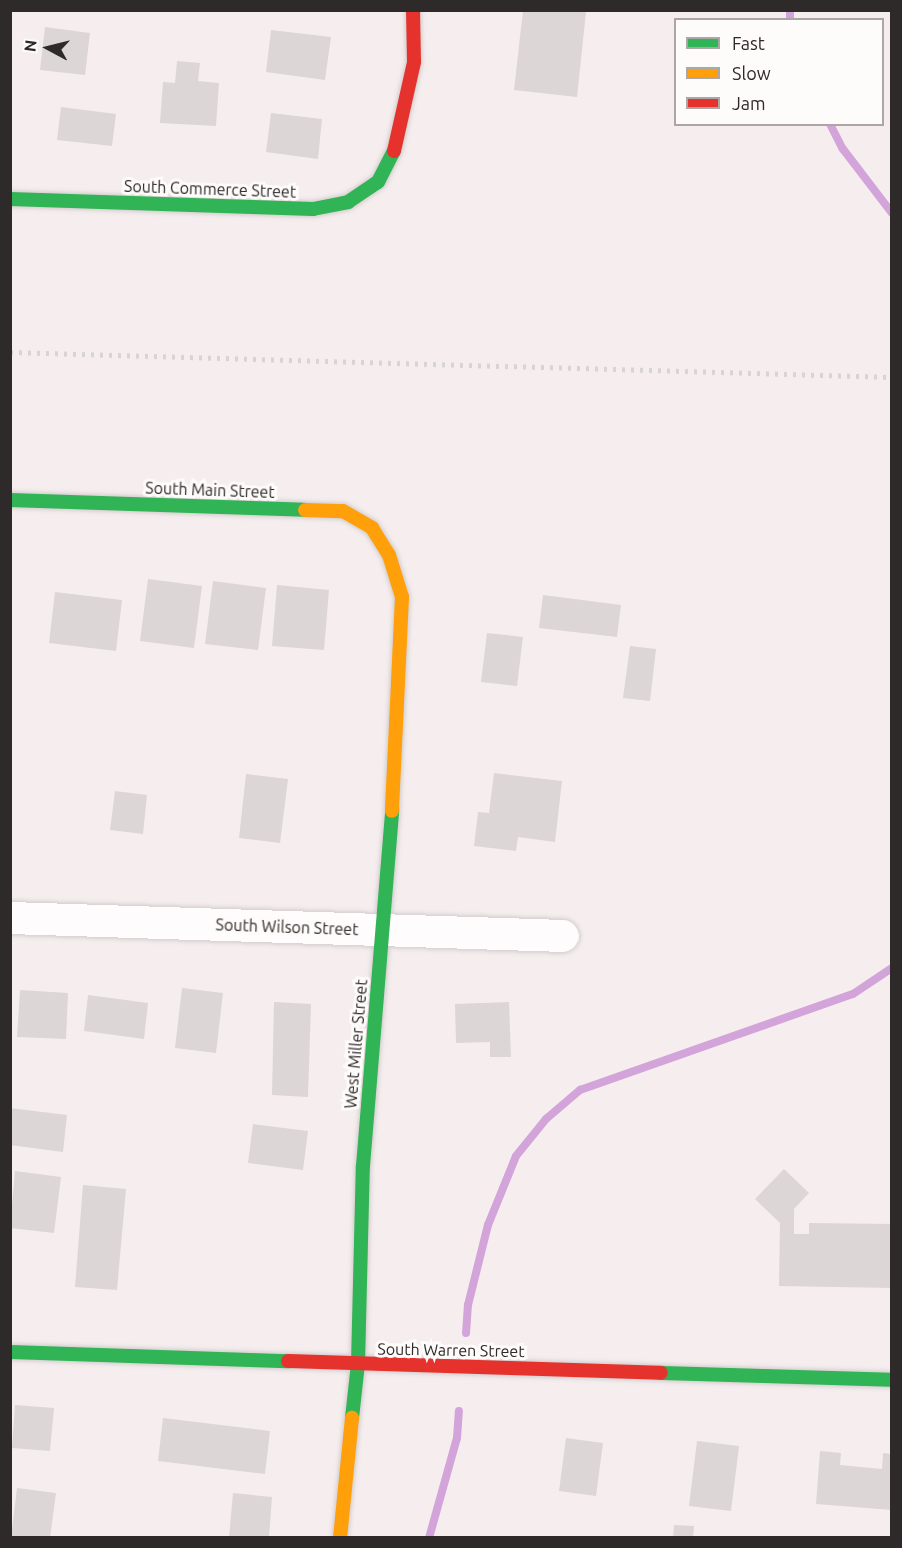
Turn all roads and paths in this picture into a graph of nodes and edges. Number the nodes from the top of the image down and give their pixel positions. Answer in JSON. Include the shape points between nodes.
{"nodes":[{"id":1,"x":413,"y":10,"type":"edge"},
{"id":2,"x":10,"y":199,"type":"edge"},
{"id":3,"x":10,"y":500,"type":"edge"},
{"id":4,"x":389,"y":555,"type":"joint"},
{"id":5,"x":10,"y":918,"type":"edge"},
{"id":6,"x":382,"y":930,"type":"junction"},
{"id":7,"x":563,"y":936,"type":"dead end"},
{"id":8,"x":10,"y":1352,"type":"edge"},
{"id":9,"x":358,"y":1364,"type":"junction"},
{"id":10,"x":891,"y":1380,"type":"edge"},
{"id":11,"x":340,"y":1538,"type":"edge"}],
"edges":[{"from":1,"to":2,"type":"street","name":"South Commerce Street","via":[[414,62],[390,161],[378,182],[348,202],[313,209]]},
{"from":3,"to":4,"type":"street","name":"South Main Street","via":[[343,511],[372,528]]},
{"from":4,"to":6,"type":"street","name":"West Miller Street","via":[[402,597],[396,671],[396,763]]},
{"from":5,"to":6,"type":"street","name":"South Wilson Street"},
{"from":6,"to":7,"type":"street","name":"South Wilson Street"},
{"from":6,"to":9,"type":"street","name":"West Miller Street","via":[[363,1166]]},
{"from":8,"to":9,"type":"street","name":"South Warren Street"},
{"from":9,"to":10,"type":"street","name":"South Warren Street"},
{"from":9,"to":11,"type":"street","name":"West Miller Street"}]}
